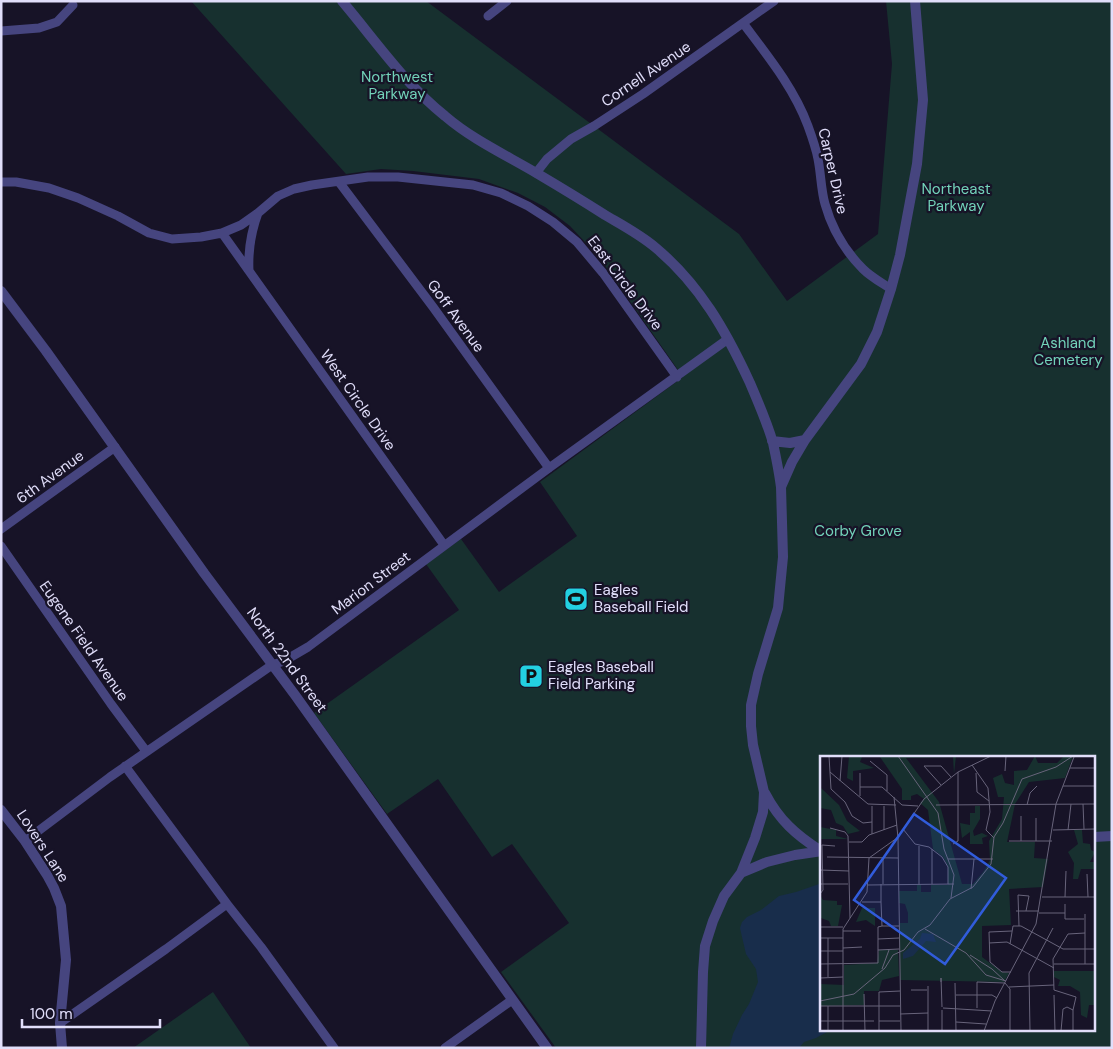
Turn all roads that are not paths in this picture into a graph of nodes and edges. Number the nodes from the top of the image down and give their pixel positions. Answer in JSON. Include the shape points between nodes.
{"nodes":[{"id":1,"x":342,"y":1,"type":"edge"},
{"id":2,"x":507,"y":1,"type":"edge"},
{"id":3,"x":774,"y":1,"type":"edge"},
{"id":4,"x":915,"y":1,"type":"edge"},
{"id":5,"x":73,"y":5,"type":"dead end"},
{"id":6,"x":488,"y":16,"type":"dead end"},
{"id":7,"x":743,"y":23,"type":"junction"},
{"id":8,"x":1,"y":31,"type":"edge"},
{"id":9,"x":536,"y":173,"type":"junction"},
{"id":10,"x":1,"y":182,"type":"edge"},
{"id":11,"x":339,"y":182,"type":"junction"},
{"id":12,"x":258,"y":213,"type":"junction"},
{"id":13,"x":222,"y":233,"type":"junction"},
{"id":14,"x":249,"y":271,"type":"junction"},
{"id":15,"x":891,"y":289,"type":"junction"},
{"id":16,"x":1,"y":291,"type":"edge"},
{"id":17,"x":728,"y":339,"type":"junction"},
{"id":18,"x":677,"y":377,"type":"junction"},
{"id":19,"x":805,"y":440,"type":"junction"},
{"id":20,"x":772,"y":441,"type":"junction"},
{"id":21,"x":115,"y":447,"type":"junction"},
{"id":22,"x":549,"y":468,"type":"junction"},
{"id":23,"x":781,"y":488,"type":"junction"},
{"id":24,"x":1,"y":529,"type":"edge"},
{"id":25,"x":444,"y":545,"type":"junction"},
{"id":26,"x":1,"y":546,"type":"edge"},
{"id":27,"x":272,"y":665,"type":"junction"},
{"id":28,"x":146,"y":751,"type":"junction"},
{"id":29,"x":125,"y":766,"type":"junction"},
{"id":30,"x":764,"y":792,"type":"junction"},
{"id":31,"x":1,"y":810,"type":"edge"},
{"id":32,"x":1112,"y":836,"type":"edge"},
{"id":33,"x":1096,"y":837,"type":"edge"},
{"id":34,"x":25,"y":840,"type":"junction"},
{"id":35,"x":820,"y":850,"type":"edge"},
{"id":36,"x":820,"y":851,"type":"edge"},
{"id":37,"x":741,"y":873,"type":"junction"},
{"id":38,"x":227,"y":904,"type":"junction"},
{"id":39,"x":512,"y":1000,"type":"junction"},
{"id":40,"x":60,"y":1023,"type":"junction"},
{"id":41,"x":62,"y":1048,"type":"edge"},
{"id":42,"x":334,"y":1048,"type":"edge"},
{"id":43,"x":445,"y":1048,"type":"edge"},
{"id":44,"x":548,"y":1048,"type":"edge"},
{"id":45,"x":701,"y":1048,"type":"edge"}],
"edges":[{"from":1,"to":9,"type":"street","via":[[400,72],[444,116]]},
{"from":2,"to":6,"type":"street"},
{"from":3,"to":7,"type":"street","name":"Cornell Avenue"},
{"from":4,"to":15,"type":"street","via":[[923,100],[917,164]]},
{"from":5,"to":8,"type":"street","via":[[58,22],[39,28]]},
{"from":7,"to":9,"type":"street","name":"Cornell Avenue","via":[[643,94],[571,139]]},
{"from":7,"to":15,"type":"street","name":"Carper Drive","via":[[798,102],[818,159],[825,203],[837,236],[864,270]]},
{"from":9,"to":17,"type":"street","via":[[655,247],[695,286]]},
{"from":10,"to":13,"type":"street","name":"East Circle Drive","via":[[48,188],[78,198],[149,233],[172,239]]},
{"from":11,"to":12,"type":"street","name":"East Circle Drive","via":[[294,188],[278,196]]},
{"from":11,"to":18,"type":"street","name":"East Circle Drive","via":[[368,177],[398,177],[458,182],[501,193],[528,206],[577,242]]},
{"from":11,"to":22,"type":"street","name":"Goff Avenue"},
{"from":12,"to":13,"type":"street","name":"East Circle Drive"},
{"from":12,"to":14,"type":"street","via":[[251,238]]},
{"from":13,"to":14,"type":"street","name":"West Circle Drive"},
{"from":14,"to":25,"type":"street","name":"West Circle Drive"},
{"from":15,"to":19,"type":"street","via":[[877,332],[861,364]]},
{"from":16,"to":21,"type":"street","name":"North 22nd Street"},
{"from":17,"to":18,"type":"street","name":"Marion Street"},
{"from":17,"to":20,"type":"street"},
{"from":18,"to":22,"type":"street","name":"Marion Street"},
{"from":19,"to":20,"type":"street","via":[[790,443]]},
{"from":19,"to":23,"type":"street"},
{"from":20,"to":23,"type":"street"},
{"from":21,"to":24,"type":"street","name":"6th Avenue"},
{"from":21,"to":27,"type":"street","name":"North 22nd Street"},
{"from":22,"to":25,"type":"street","name":"Marion Street"},
{"from":23,"to":30,"type":"street","via":[[783,557],[778,608],[751,705],[750,726]]},
{"from":25,"to":27,"type":"street","name":"Marion Street","via":[[308,648]]},
{"from":26,"to":28,"type":"street","name":"Eugene Field Avenue"},
{"from":27,"to":28,"type":"street","name":"Marion Street"},
{"from":27,"to":39,"type":"street","name":"North 22nd Street"},
{"from":28,"to":29,"type":"street","name":"Marion Street"},
{"from":29,"to":34,"type":"street","name":"Marion Street"},
{"from":29,"to":38,"type":"street"},
{"from":30,"to":35,"type":"street","via":[[786,825]]},
{"from":30,"to":37,"type":"street","via":[[761,821]]},
{"from":31,"to":34,"type":"street","name":"Lovers Lane"},
{"from":32,"to":33,"type":"street"},
{"from":34,"to":40,"type":"street","name":"Lovers Lane","via":[[61,906],[66,960]]},
{"from":36,"to":37,"type":"street","via":[[767,862]]},
{"from":37,"to":45,"type":"street","via":[[724,896],[705,946]]},
{"from":38,"to":40,"type":"street"},
{"from":38,"to":42,"type":"street"},
{"from":39,"to":43,"type":"street"},
{"from":39,"to":44,"type":"street","name":"North 22nd Street"},
{"from":40,"to":41,"type":"street","name":"Lovers Lane"}]}
